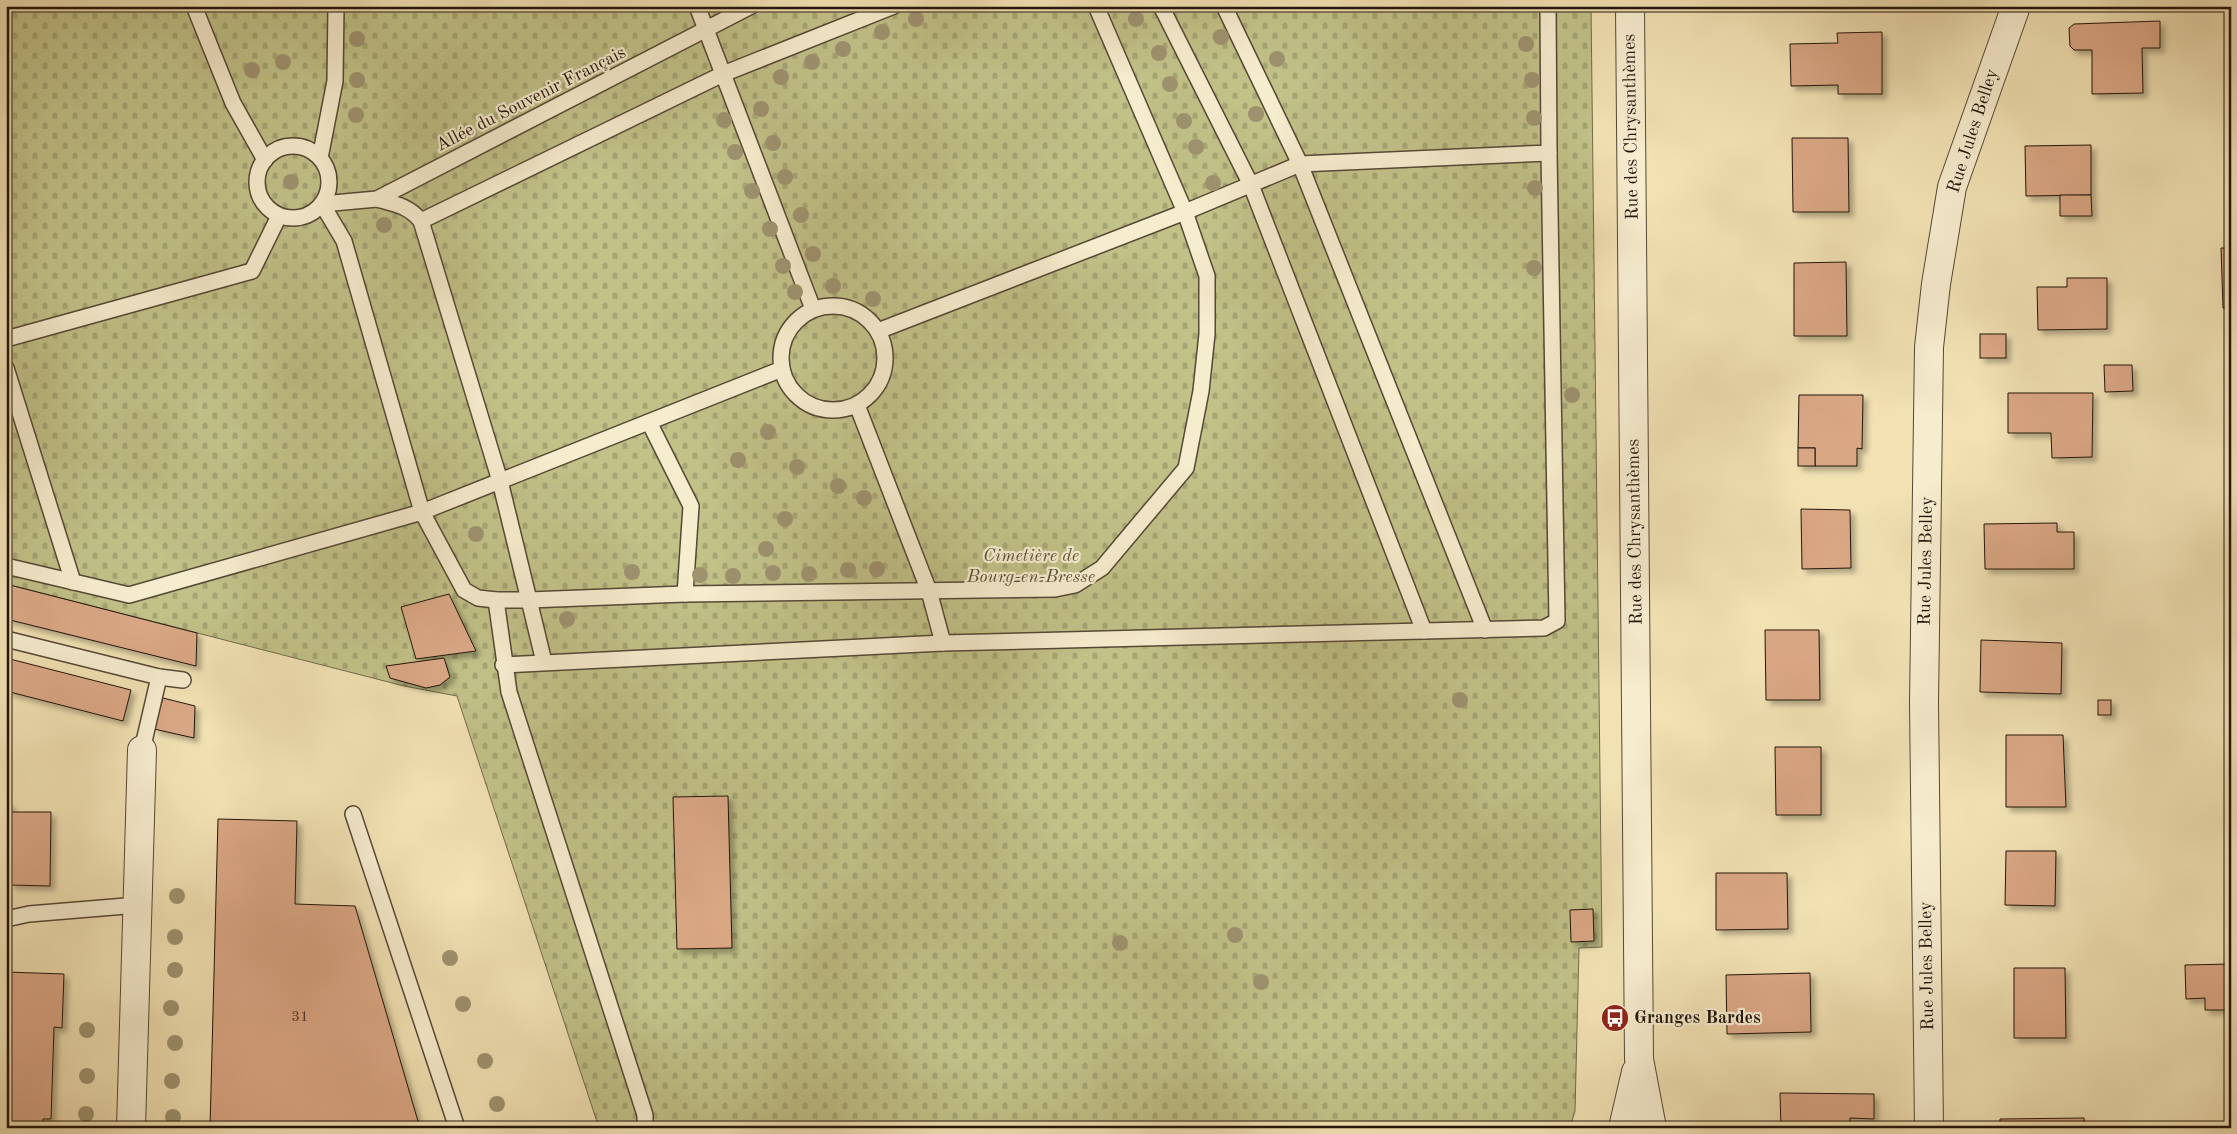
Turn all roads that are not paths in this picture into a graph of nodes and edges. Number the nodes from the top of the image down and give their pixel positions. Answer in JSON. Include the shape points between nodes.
{"nodes":[{"id":1,"x":194,"y":6,"type":"edge"},
{"id":2,"x":336,"y":6,"type":"edge"},
{"id":3,"x":697,"y":6,"type":"edge"},
{"id":4,"x":751,"y":6,"type":"edge"},
{"id":5,"x":894,"y":6,"type":"edge"},
{"id":6,"x":1096,"y":6,"type":"edge"},
{"id":7,"x":1161,"y":6,"type":"edge"},
{"id":8,"x":1224,"y":6,"type":"edge"},
{"id":9,"x":1548,"y":6,"type":"edge"},
{"id":10,"x":1630,"y":6,"type":"edge"},
{"id":11,"x":2016,"y":6,"type":"edge"},
{"id":12,"x":706,"y":29,"type":"junction"},
{"id":13,"x":724,"y":74,"type":"junction"},
{"id":14,"x":1549,"y":153,"type":"junction"},
{"id":15,"x":320,"y":158,"type":"junction"},
{"id":16,"x":264,"y":160,"type":"junction"},
{"id":17,"x":1300,"y":164,"type":"junction"},
{"id":18,"x":1251,"y":185,"type":"junction"},
{"id":19,"x":377,"y":199,"type":"junction"},
{"id":20,"x":322,"y":204,"type":"junction"},
{"id":21,"x":1185,"y":212,"type":"junction"},
{"id":22,"x":278,"y":216,"type":"junction"},
{"id":23,"x":421,"y":221,"type":"junction"},
{"id":24,"x":813,"y":309,"type":"junction"},
{"id":25,"x":878,"y":331,"type":"junction"},
{"id":26,"x":6,"y":339,"type":"edge"},
{"id":27,"x":6,"y":368,"type":"edge"},
{"id":28,"x":782,"y":369,"type":"junction"},
{"id":29,"x":857,"y":405,"type":"junction"},
{"id":30,"x":649,"y":422,"type":"junction"},
{"id":31,"x":500,"y":481,"type":"junction"},
{"id":32,"x":422,"y":512,"type":"junction"},
{"id":33,"x":6,"y":566,"type":"edge"},
{"id":34,"x":72,"y":582,"type":"junction"},
{"id":35,"x":928,"y":591,"type":"junction"},
{"id":36,"x":685,"y":594,"type":"junction"},
{"id":37,"x":496,"y":600,"type":"junction"},
{"id":38,"x":529,"y":600,"type":"junction"},
{"id":39,"x":1485,"y":630,"type":"junction"},
{"id":40,"x":1424,"y":631,"type":"junction"},
{"id":41,"x":6,"y":638,"type":"edge"},
{"id":42,"x":943,"y":643,"type":"junction"},
{"id":43,"x":544,"y":662,"type":"junction"},
{"id":44,"x":504,"y":665,"type":"junction"},
{"id":45,"x":159,"y":677,"type":"junction"},
{"id":46,"x":183,"y":680,"type":"dead end"},
{"id":47,"x":142,"y":750,"type":"joint"},
{"id":48,"x":353,"y":814,"type":"dead end"},
{"id":49,"x":138,"y":905,"type":"junction"},
{"id":50,"x":6,"y":918,"type":"edge"},
{"id":51,"x":1639,"y":1059,"type":"junction"},
{"id":52,"x":131,"y":1128,"type":"edge"},
{"id":53,"x":457,"y":1128,"type":"edge"},
{"id":54,"x":645,"y":1128,"type":"edge"},
{"id":55,"x":1622,"y":1128,"type":"edge"},
{"id":56,"x":1652,"y":1128,"type":"edge"},
{"id":57,"x":1929,"y":1128,"type":"edge"}],
"edges":[{"from":1,"to":16,"type":"lane","via":[[233,103]]},
{"from":2,"to":15,"type":"lane","via":[[335,81]]},
{"from":3,"to":12,"type":"lane"},
{"from":4,"to":12,"type":"lane","name":"Allée du Souvenir Français"},
{"from":5,"to":13,"type":"lane"},
{"from":6,"to":21,"type":"lane"},
{"from":7,"to":18,"type":"lane"},
{"from":8,"to":17,"type":"lane"},
{"from":9,"to":14,"type":"lane"},
{"from":10,"to":51,"type":"street","name":"Rue des Chrysanthèmes"},
{"from":11,"to":57,"type":"street","name":"Rue Jules Belley","via":[[1952,187],[1929,348],[1924,702]]},
{"from":12,"to":13,"type":"lane"},
{"from":12,"to":19,"type":"lane","name":"Allée du Souvenir Français"},
{"from":13,"to":23,"type":"lane"},
{"from":13,"to":24,"type":"lane"},
{"from":14,"to":17,"type":"lane"},
{"from":14,"to":39,"type":"lane","via":[[1557,621],[1544,628]]},
{"from":15,"to":16,"type":"lane","via":[[292,146],[282,148]]},
{"from":15,"to":20,"type":"lane","via":[[329,186]]},
{"from":16,"to":22,"type":"lane","via":[[257,180],[258,191],[262,201]]},
{"from":17,"to":18,"type":"lane"},
{"from":17,"to":39,"type":"lane"},
{"from":18,"to":21,"type":"lane"},
{"from":18,"to":40,"type":"lane"},
{"from":19,"to":20,"type":"lane","name":"Allée du Souvenir Français"},
{"from":19,"to":23,"type":"lane","via":[[404,206]]},
{"from":20,"to":22,"type":"lane","via":[[302,217]]},
{"from":20,"to":32,"type":"lane","via":[[344,240]]},
{"from":21,"to":25,"type":"lane"},
{"from":21,"to":35,"type":"lane","via":[[1207,276],[1207,334],[1201,391],[1186,468],[1102,568],[1075,586]]},
{"from":22,"to":26,"type":"lane","via":[[252,271]]},
{"from":23,"to":31,"type":"lane"},
{"from":24,"to":25,"type":"lane","via":[[842,306],[869,320]]},
{"from":24,"to":28,"type":"lane","via":[[790,327],[782,347]]},
{"from":25,"to":29,"type":"lane","via":[[884,344],[884,372],[878,386]]},
{"from":27,"to":34,"type":"lane"},
{"from":28,"to":29,"type":"lane","via":[[789,387],[802,400],[820,409],[839,410]]},
{"from":28,"to":30,"type":"lane"},
{"from":29,"to":35,"type":"lane"},
{"from":30,"to":31,"type":"lane"},
{"from":30,"to":36,"type":"lane","via":[[691,506]]},
{"from":31,"to":32,"type":"lane"},
{"from":31,"to":38,"type":"lane"},
{"from":32,"to":34,"type":"lane","via":[[129,595]]},
{"from":32,"to":37,"type":"lane","via":[[464,590],[478,598]]},
{"from":33,"to":34,"type":"lane"},
{"from":35,"to":36,"type":"lane"},
{"from":35,"to":42,"type":"lane"},
{"from":36,"to":38,"type":"lane"},
{"from":37,"to":38,"type":"lane"},
{"from":37,"to":44,"type":"lane"},
{"from":38,"to":43,"type":"lane"},
{"from":39,"to":40,"type":"lane"},
{"from":40,"to":42,"type":"lane"},
{"from":41,"to":45,"type":"lane"},
{"from":42,"to":43,"type":"lane"},
{"from":43,"to":44,"type":"lane"},
{"from":44,"to":54,"type":"lane","via":[[508,692],[644,1115]]},
{"from":45,"to":46,"type":"lane"},
{"from":45,"to":47,"type":"lane"},
{"from":47,"to":49,"type":"street"},
{"from":48,"to":53,"type":"lane"},
{"from":49,"to":50,"type":"lane"},
{"from":49,"to":52,"type":"street"},
{"from":51,"to":55,"type":"street","name":"Rue des Chrysanthèmes"},
{"from":51,"to":56,"type":"street","name":"Rue des Chrysanthèmes"}]}
